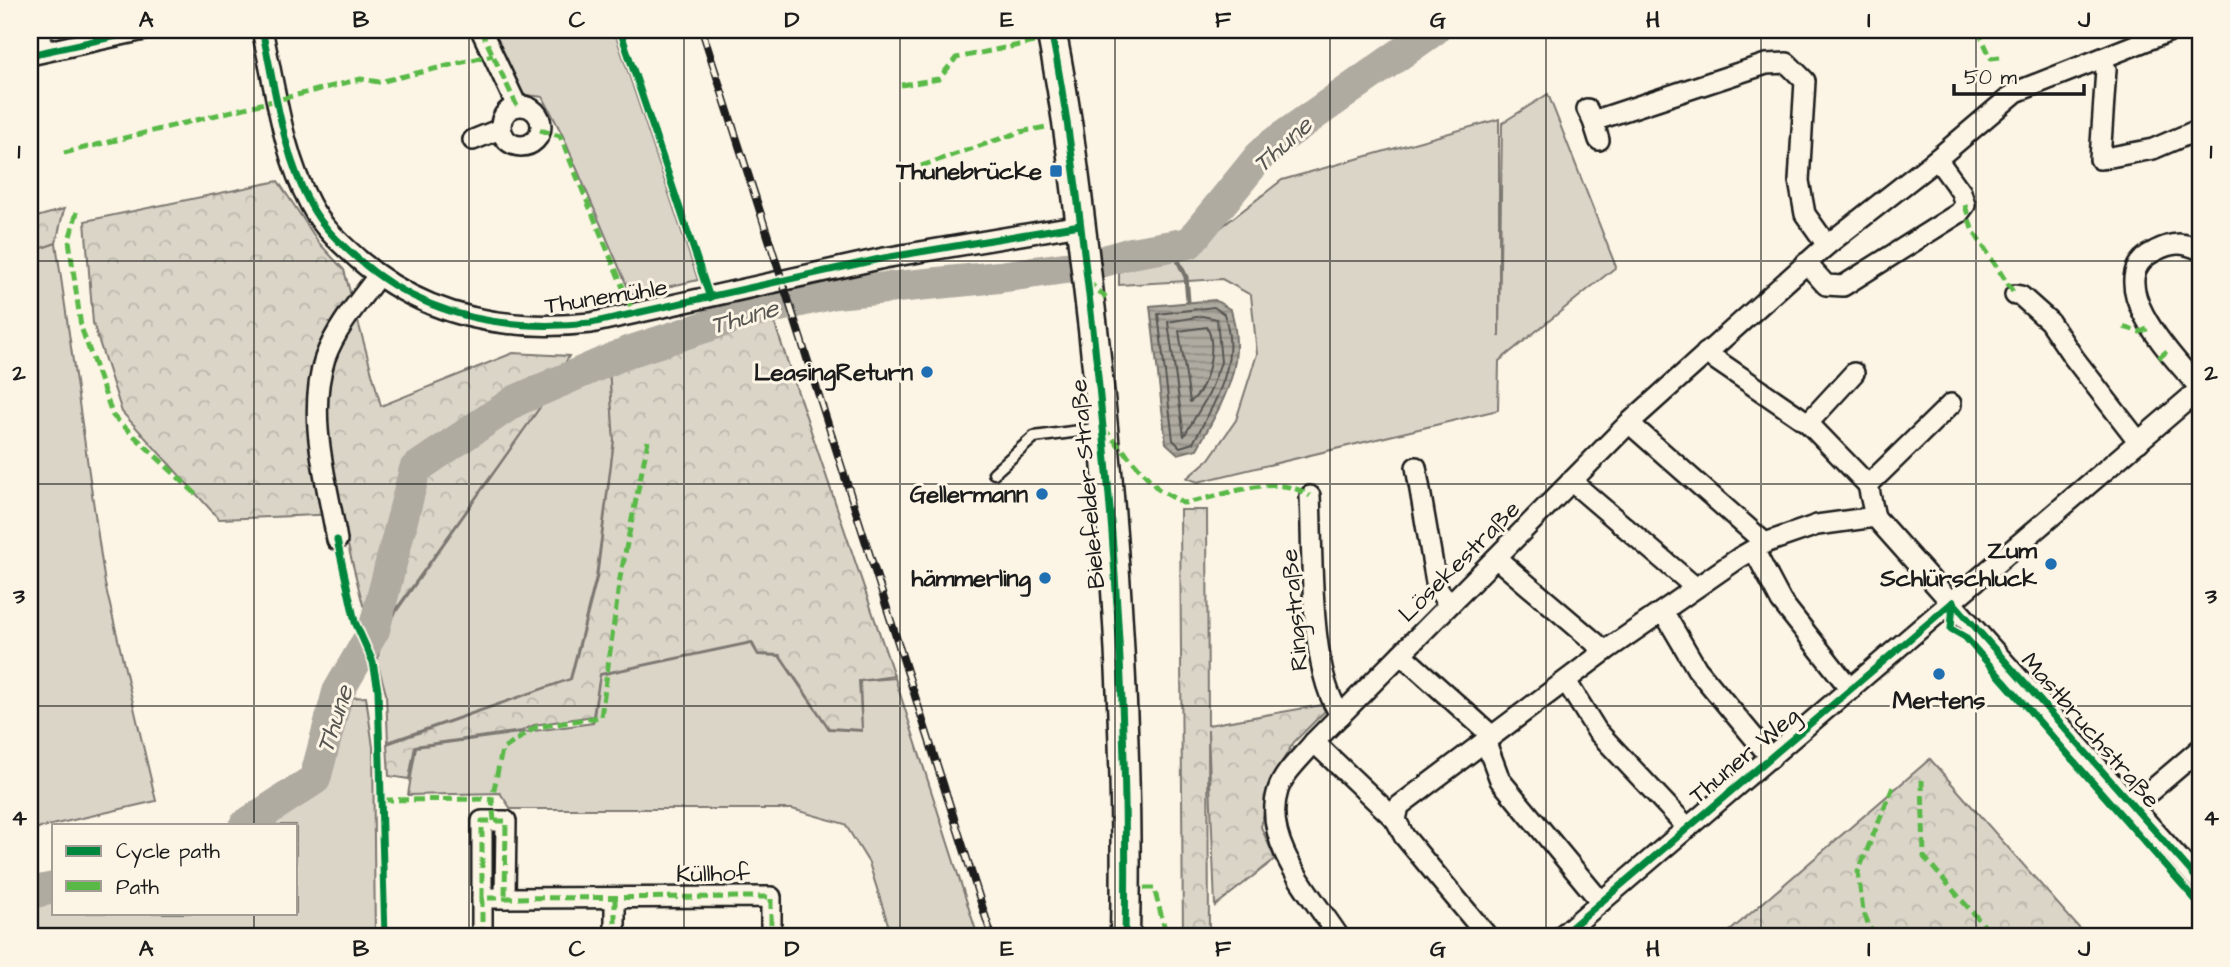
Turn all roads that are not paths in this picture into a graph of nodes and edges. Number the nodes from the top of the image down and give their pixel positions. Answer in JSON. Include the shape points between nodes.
{"nodes":[{"id":1,"x":41,"y":30,"type":"edge"},
{"id":2,"x":144,"y":30,"type":"edge"},
{"id":3,"x":262,"y":30,"type":"edge"},
{"id":4,"x":481,"y":30,"type":"edge"},
{"id":5,"x":1051,"y":30,"type":"edge"},
{"id":6,"x":2173,"y":30,"type":"edge"},
{"id":7,"x":35,"y":53,"type":"edge"},
{"id":8,"x":2102,"y":59,"type":"junction"},
{"id":9,"x":517,"y":106,"type":"junction"},
{"id":10,"x":1593,"y":124,"type":"dead end"},
{"id":11,"x":500,"y":129,"type":"junction"},
{"id":12,"x":2200,"y":129,"type":"edge"},
{"id":13,"x":473,"y":139,"type":"dead end"},
{"id":14,"x":1937,"y":159,"type":"junction"},
{"id":15,"x":1082,"y":236,"type":"junction"},
{"id":16,"x":1827,"y":245,"type":"junction"},
{"id":17,"x":2200,"y":250,"type":"edge"},
{"id":18,"x":1806,"y":263,"type":"junction"},
{"id":19,"x":378,"y":276,"type":"junction"},
{"id":20,"x":2015,"y":295,"type":"dead end"},
{"id":21,"x":1706,"y":353,"type":"junction"},
{"id":22,"x":1854,"y":373,"type":"dead end"},
{"id":23,"x":2200,"y":389,"type":"edge"},
{"id":24,"x":1951,"y":404,"type":"dead end"},
{"id":25,"x":1629,"y":423,"type":"junction"},
{"id":26,"x":1808,"y":423,"type":"junction"},
{"id":27,"x":1103,"y":428,"type":"junction"},
{"id":28,"x":2139,"y":442,"type":"junction"},
{"id":29,"x":1416,"y":467,"type":"dead end"},
{"id":30,"x":994,"y":473,"type":"dead end"},
{"id":31,"x":1572,"y":481,"type":"junction"},
{"id":32,"x":1868,"y":485,"type":"junction"},
{"id":33,"x":1310,"y":496,"type":"dead end"},
{"id":34,"x":1875,"y":517,"type":"junction"},
{"id":35,"x":337,"y":540,"type":"dead end"},
{"id":36,"x":1760,"y":547,"type":"junction"},
{"id":37,"x":1496,"y":558,"type":"junction"},
{"id":38,"x":1695,"y":587,"type":"junction"},
{"id":39,"x":1953,"y":602,"type":"junction"},
{"id":40,"x":1449,"y":605,"type":"junction"},
{"id":41,"x":1663,"y":611,"type":"junction"},
{"id":42,"x":1605,"y":651,"type":"junction"},
{"id":43,"x":1401,"y":654,"type":"junction"},
{"id":44,"x":1566,"y":681,"type":"junction"},
{"id":45,"x":1850,"y":690,"type":"junction"},
{"id":46,"x":1341,"y":715,"type":"junction"},
{"id":47,"x":1488,"y":737,"type":"junction"},
{"id":48,"x":1314,"y":742,"type":"junction"},
{"id":49,"x":2200,"y":749,"type":"edge"},
{"id":50,"x":1771,"y":758,"type":"junction"},
{"id":51,"x":2127,"y":807,"type":"junction"},
{"id":52,"x":1396,"y":820,"type":"junction"},
{"id":53,"x":1688,"y":828,"type":"junction"},
{"id":54,"x":2200,"y":883,"type":"edge"},
{"id":55,"x":482,"y":898,"type":"junction"},
{"id":56,"x":505,"y":898,"type":"junction"},
{"id":57,"x":615,"y":898,"type":"junction"},
{"id":58,"x":1601,"y":902,"type":"junction"},
{"id":59,"x":482,"y":937,"type":"edge"},
{"id":60,"x":615,"y":937,"type":"edge"},
{"id":61,"x":771,"y":937,"type":"edge"},
{"id":62,"x":1125,"y":937,"type":"edge"},
{"id":63,"x":1339,"y":937,"type":"edge"},
{"id":64,"x":1488,"y":937,"type":"edge"},
{"id":65,"x":1560,"y":937,"type":"edge"}],
"edges":[{"from":1,"to":7,"type":"street"},
{"from":2,"to":7,"type":"street"},
{"from":3,"to":19,"type":"street","name":"Thunemühle","via":[[296,170],[309,203],[328,232]]},
{"from":4,"to":9,"type":"street"},
{"from":5,"to":15,"type":"main road","name":"Bielefelder Straße"},
{"from":6,"to":8,"type":"street","name":"Lösekestraße"},
{"from":8,"to":12,"type":"street","via":[[2106,69],[2100,159],[2153,149]]},
{"from":8,"to":14,"type":"street","name":"Lösekestraße","via":[[2017,92]]},
{"from":9,"to":11,"type":"street","via":[[505,113]]},
{"from":9,"to":11,"type":"street","via":[[536,113],[540,123],[535,140],[519,146],[508,143]]},
{"from":10,"to":16,"type":"street","via":[[1766,64],[1787,64],[1805,80],[1799,181],[1805,214]]},
{"from":11,"to":13,"type":"street"},
{"from":14,"to":16,"type":"street","name":"Lösekestraße"},
{"from":14,"to":18,"type":"street","via":[[1961,192],[1965,205],[1959,213],[1843,286],[1826,285]]},
{"from":15,"to":19,"type":"street","name":"Thunemühle","via":[[874,260],[634,314],[553,327],[517,326],[459,313],[419,301]]},
{"from":15,"to":27,"type":"main road","name":"Bielefelder Straße"},
{"from":16,"to":18,"type":"street","name":"Lösekestraße"},
{"from":17,"to":23,"type":"street","name":"Thuner Weg","via":[[2171,243],[2150,253],[2137,266],[2134,279],[2135,294],[2150,328]]},
{"from":18,"to":21,"type":"street","name":"Lösekestraße"},
{"from":19,"to":35,"type":"street","via":[[349,315],[326,358],[315,419]]},
{"from":20,"to":28,"type":"street","via":[[2049,321]]},
{"from":21,"to":25,"type":"street","name":"Lösekestraße"},
{"from":21,"to":26,"type":"street"},
{"from":22,"to":26,"type":"street"},
{"from":23,"to":28,"type":"street","name":"Thuner Weg"},
{"from":24,"to":32,"type":"street"},
{"from":25,"to":31,"type":"street","name":"Lösekestraße"},
{"from":25,"to":36,"type":"street"},
{"from":26,"to":32,"type":"street"},
{"from":27,"to":30,"type":"lane","via":[[1034,437]]},
{"from":27,"to":62,"type":"main road","name":"Bielefelder Straße","via":[[1118,629]]},
{"from":28,"to":39,"type":"street","name":"Thuner Weg"},
{"from":29,"to":40,"type":"street","via":[[1437,588]]},
{"from":31,"to":37,"type":"street","name":"Lösekestraße"},
{"from":31,"to":38,"type":"street"},
{"from":32,"to":34,"type":"street"},
{"from":33,"to":46,"type":"street","name":"Ringstraße","via":[[1322,663],[1330,700]]},
{"from":34,"to":36,"type":"street","via":[[1817,524]]},
{"from":34,"to":39,"type":"street"},
{"from":36,"to":38,"type":"street"},
{"from":36,"to":45,"type":"street","via":[[1781,601]]},
{"from":37,"to":40,"type":"street","name":"Lösekestraße"},
{"from":37,"to":42,"type":"street"},
{"from":38,"to":41,"type":"street"},
{"from":39,"to":45,"type":"street","name":"Thuner Weg"},
{"from":39,"to":51,"type":"street","name":"Mastbruchstraße"},
{"from":40,"to":43,"type":"street","name":"Lösekestraße"},
{"from":41,"to":42,"type":"street"},
{"from":41,"to":50,"type":"street","via":[[1697,669]]},
{"from":42,"to":44,"type":"street"},
{"from":43,"to":46,"type":"street","name":"Lösekestraße"},
{"from":43,"to":47,"type":"street"},
{"from":44,"to":47,"type":"street"},
{"from":44,"to":53,"type":"street","via":[[1597,731]]},
{"from":45,"to":50,"type":"street","name":"Thuner Weg"},
{"from":46,"to":48,"type":"street","name":"Lösekestraße"},
{"from":47,"to":52,"type":"street","via":[[1399,806]]},
{"from":47,"to":58,"type":"street","via":[[1500,780]]},
{"from":48,"to":52,"type":"street"},
{"from":48,"to":63,"type":"street","name":"Lösekestraße","via":[[1279,788],[1274,819],[1286,853]]},
{"from":49,"to":51,"type":"street"},
{"from":50,"to":53,"type":"street","name":"Thuner Weg"},
{"from":51,"to":54,"type":"street","name":"Mastbruchstraße"},
{"from":52,"to":64,"type":"street","via":[[1404,836]]},
{"from":53,"to":58,"type":"street","name":"Thuner Weg"},
{"from":55,"to":56,"type":"street","name":"Küllhof"},
{"from":55,"to":56,"type":"street","via":[[482,821],[506,821]]},
{"from":55,"to":59,"type":"street"},
{"from":56,"to":57,"type":"street","name":"Küllhof"},
{"from":57,"to":60,"type":"street"},
{"from":57,"to":61,"type":"street","name":"Küllhof","via":[[771,897]]},
{"from":58,"to":65,"type":"street","name":"Thuner Weg"}]}
